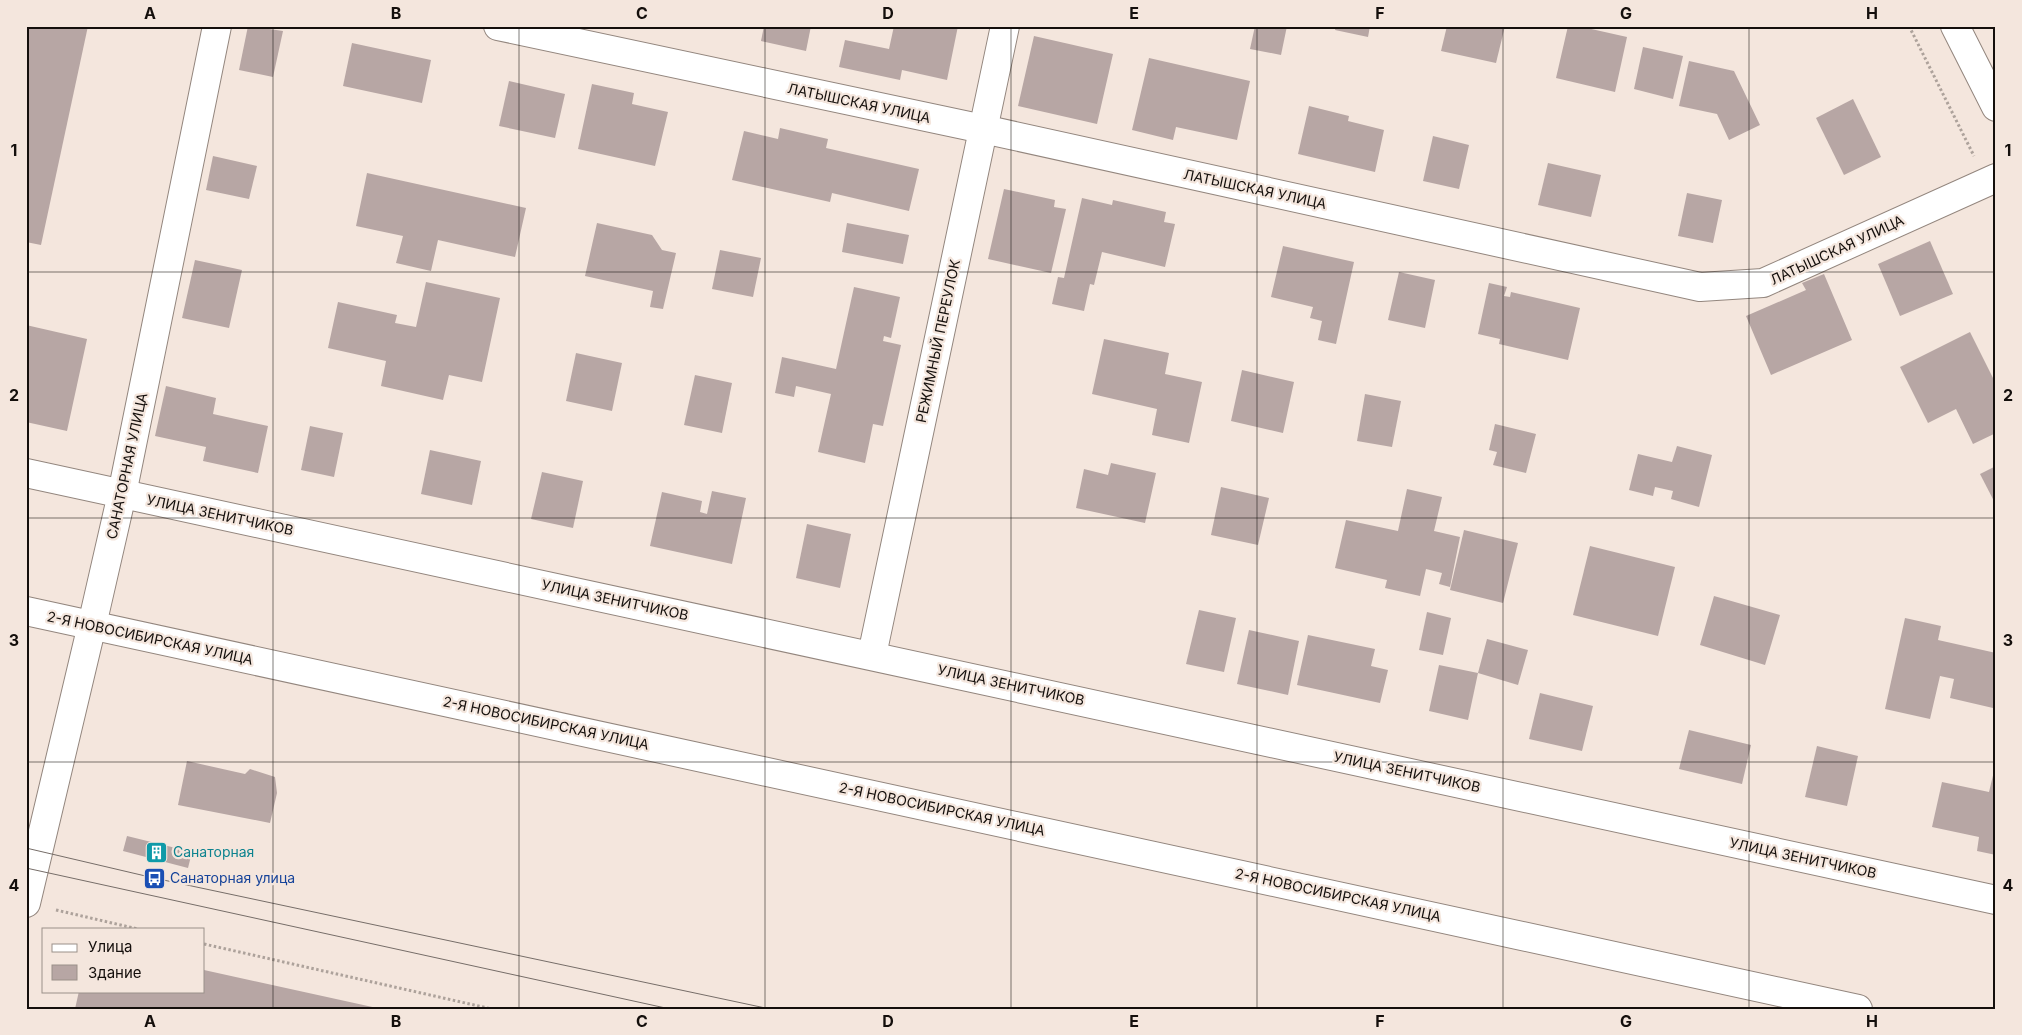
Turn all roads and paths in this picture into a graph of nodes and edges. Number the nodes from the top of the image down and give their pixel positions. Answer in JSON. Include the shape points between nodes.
{"nodes":[{"id":1,"x":217,"y":26,"type":"edge"},
{"id":2,"x":498,"y":26,"type":"edge"},
{"id":3,"x":1005,"y":26,"type":"edge"},
{"id":4,"x":1909,"y":26,"type":"edge"},
{"id":5,"x":1955,"y":26,"type":"edge"},
{"id":6,"x":1996,"y":107,"type":"edge"},
{"id":7,"x":983,"y":129,"type":"junction"},
{"id":8,"x":1991,"y":179,"type":"edge"},
{"id":9,"x":26,"y":473,"type":"edge"},
{"id":10,"x":122,"y":494,"type":"junction"},
{"id":11,"x":26,"y":612,"type":"edge"},
{"id":12,"x":92,"y":625,"type":"junction"},
{"id":13,"x":872,"y":655,"type":"junction"},
{"id":14,"x":35,"y":825,"type":"edge"},
{"id":15,"x":1996,"y":900,"type":"edge"},
{"id":16,"x":26,"y":903,"type":"edge"},
{"id":17,"x":134,"y":928,"type":"edge"},
{"id":18,"x":205,"y":944,"type":"edge"},
{"id":19,"x":492,"y":1009,"type":"edge"},
{"id":20,"x":1858,"y":1009,"type":"edge"}],
"edges":[{"from":1,"to":10,"type":"street","name":"САНАТОРНАЯ УЛИЦА"},
{"from":2,"to":7,"type":"street","name":"ЛАТЫШСКАЯ УЛИЦА"},
{"from":3,"to":7,"type":"street","name":"РЕЖИМНЫЙ ПЕРЕУЛОК"},
{"from":4,"to":8,"type":"path"},
{"from":5,"to":6,"type":"street"},
{"from":7,"to":8,"type":"street","name":"ЛАТЫШСКАЯ УЛИЦА","via":[[1700,287],[1763,283]]},
{"from":7,"to":13,"type":"street","name":"РЕЖИМНЫЙ ПЕРЕУЛОК"},
{"from":9,"to":10,"type":"street","name":"УЛИЦА ЗЕНИТЧИКОВ"},
{"from":10,"to":12,"type":"street","name":"САНАТОРНАЯ УЛИЦА"},
{"from":10,"to":13,"type":"street","name":"УЛИЦА ЗЕНИТЧИКОВ"},
{"from":11,"to":12,"type":"street","name":"2-Я НОВОСИБИРСКАЯ УЛИЦА"},
{"from":12,"to":14,"type":"street","name":"САНАТОРНАЯ УЛИЦА"},
{"from":12,"to":20,"type":"street","name":"2-Я НОВОСИБИРСКАЯ УЛИЦА"},
{"from":13,"to":15,"type":"street","name":"УЛИЦА ЗЕНИТЧИКОВ"},
{"from":14,"to":16,"type":"street","name":"САНАТОРНАЯ УЛИЦА"},
{"from":16,"to":17,"type":"path"},
{"from":18,"to":19,"type":"path"}]}
